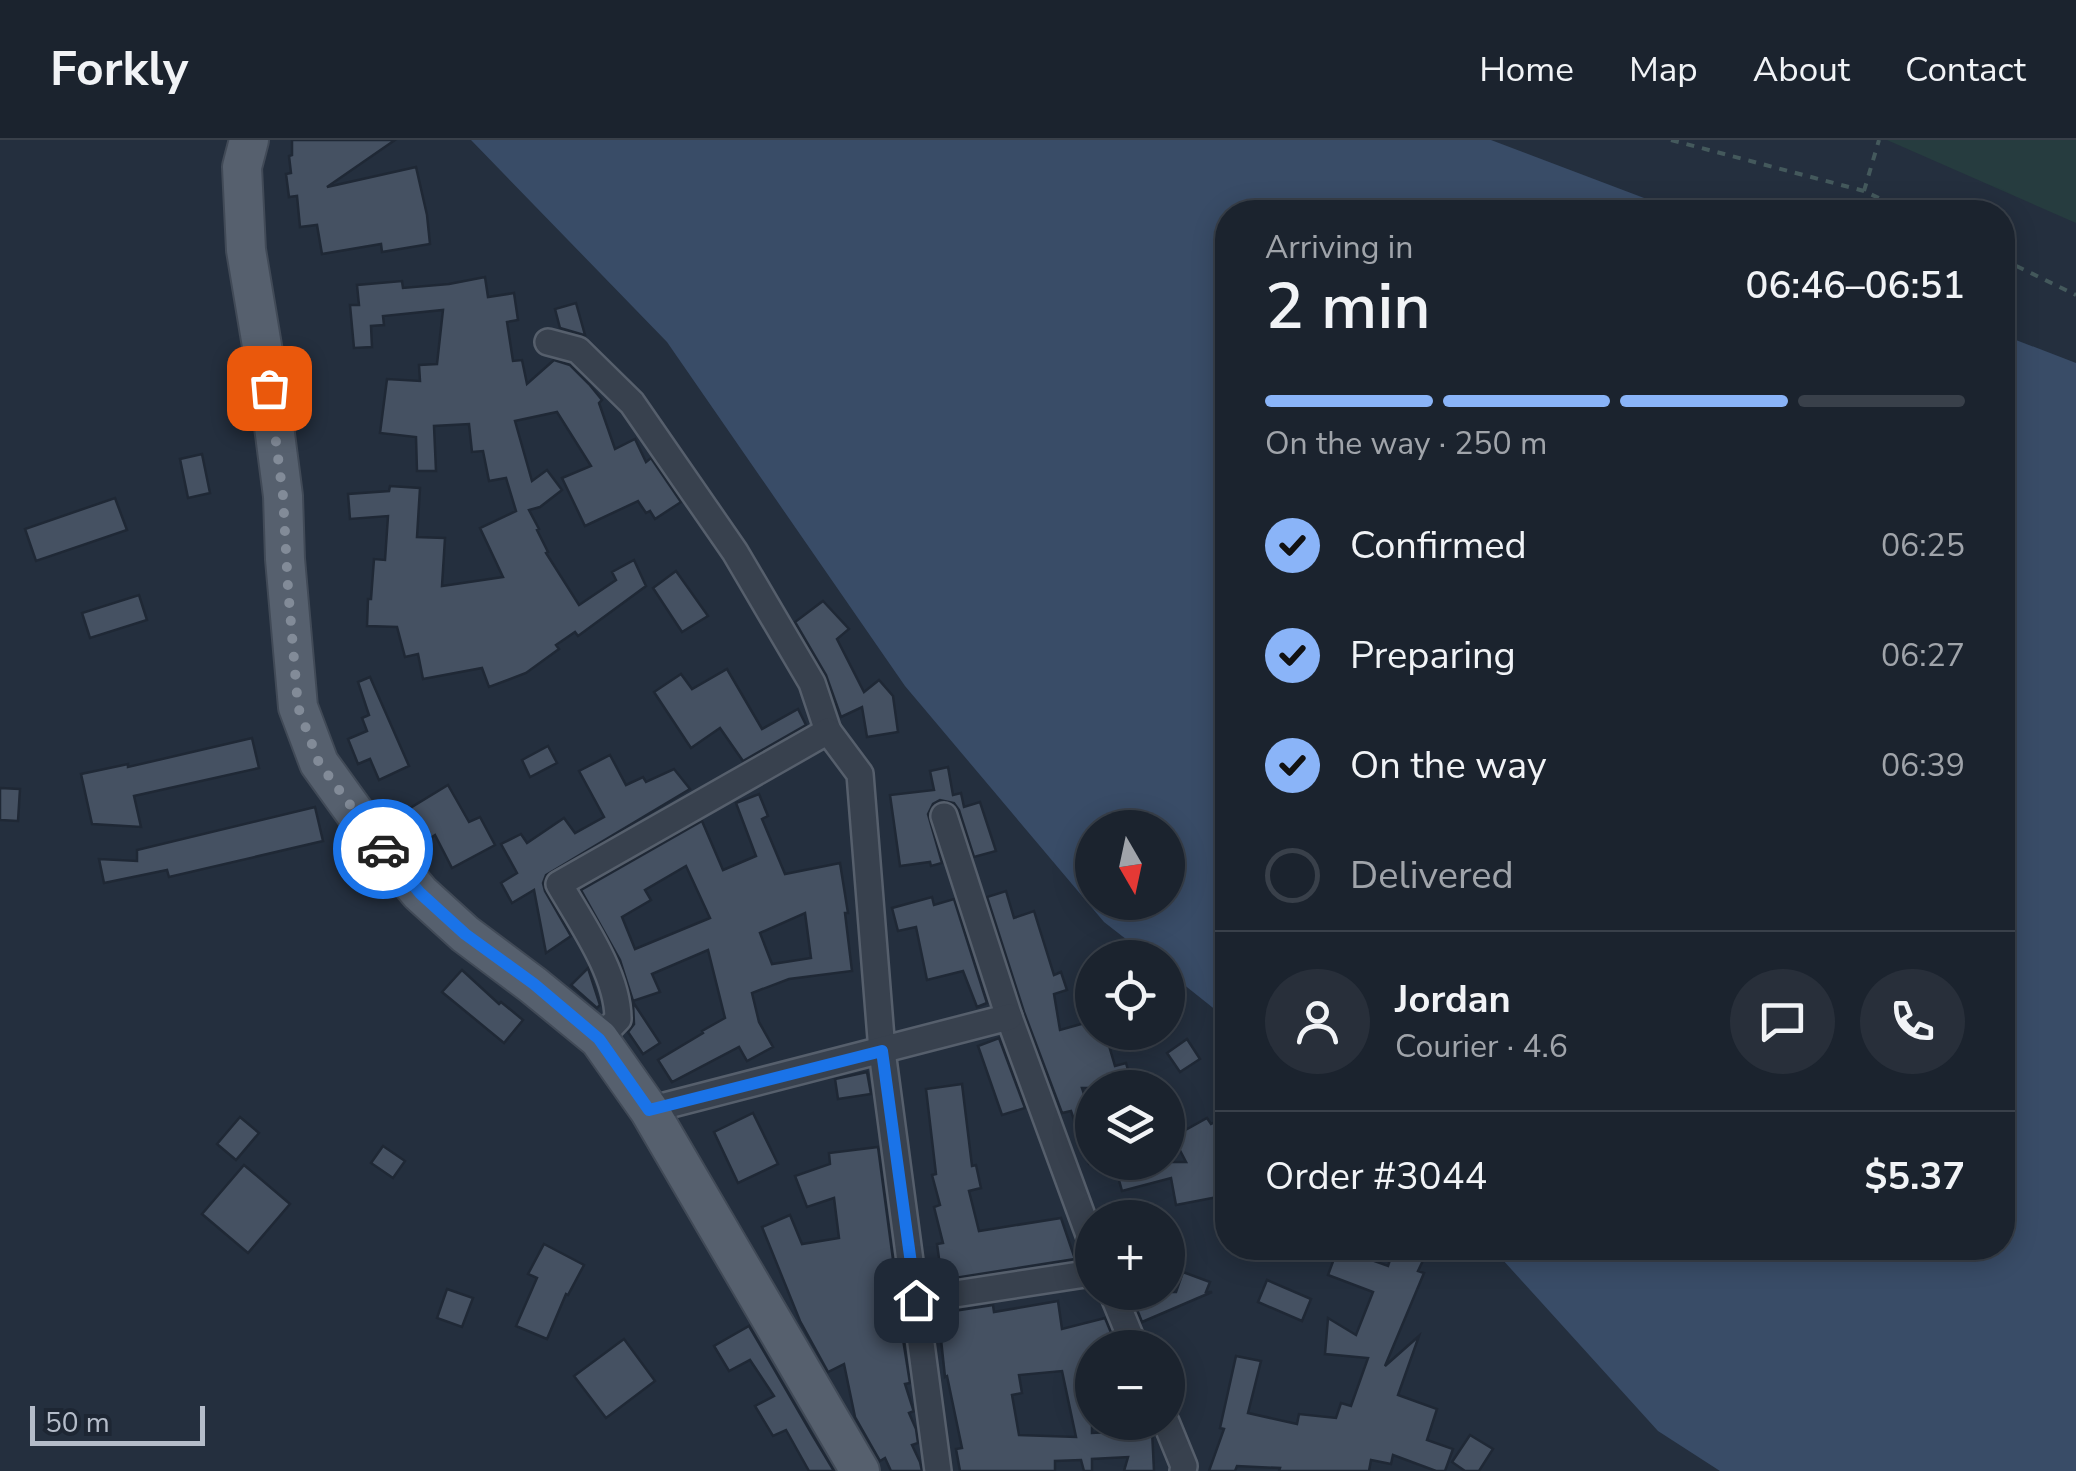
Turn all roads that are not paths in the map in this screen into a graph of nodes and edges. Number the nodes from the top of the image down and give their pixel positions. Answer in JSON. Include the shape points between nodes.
{"nodes":[{"id":1,"x":249,"y":140,"type":"edge"},
{"id":2,"x":548,"y":342,"type":"dead end"},
{"id":3,"x":828,"y":732,"type":"junction"},
{"id":4,"x":944,"y":816,"type":"dead end"},
{"id":5,"x":1009,"y":1017,"type":"junction"},
{"id":6,"x":599,"y":1039,"type":"junction"},
{"id":7,"x":882,"y":1051,"type":"junction"},
{"id":8,"x":649,"y":1110,"type":"junction"},
{"id":9,"x":1076,"y":1200,"type":"edge"},
{"id":10,"x":1075,"y":1276,"type":"edge"},
{"id":11,"x":916,"y":1300,"type":"junction"},
{"id":12,"x":1173,"y":1440,"type":"edge"},
{"id":13,"x":860,"y":1471,"type":"edge"},
{"id":14,"x":938,"y":1471,"type":"edge"},
{"id":15,"x":1182,"y":1471,"type":"edge"}],
"edges":[{"from":1,"to":6,"type":"main road","via":[[242,167],[246,250],[283,496],[298,707],[319,763],[420,893]]},
{"from":2,"to":3,"type":"street","via":[[578,350],[632,403],[745,568],[812,683]]},
{"from":3,"to":6,"type":"street","via":[[559,884],[598,952],[618,1005],[618,1020]]},
{"from":3,"to":7,"type":"street","via":[[860,774]]},
{"from":4,"to":5,"type":"street"},
{"from":5,"to":7,"type":"street"},
{"from":5,"to":9,"type":"street"},
{"from":6,"to":8,"type":"main road"},
{"from":7,"to":8,"type":"street"},
{"from":7,"to":11,"type":"street"},
{"from":8,"to":13,"type":"main road"},
{"from":10,"to":11,"type":"street"},
{"from":11,"to":14,"type":"street"},
{"from":12,"to":15,"type":"street"}]}
